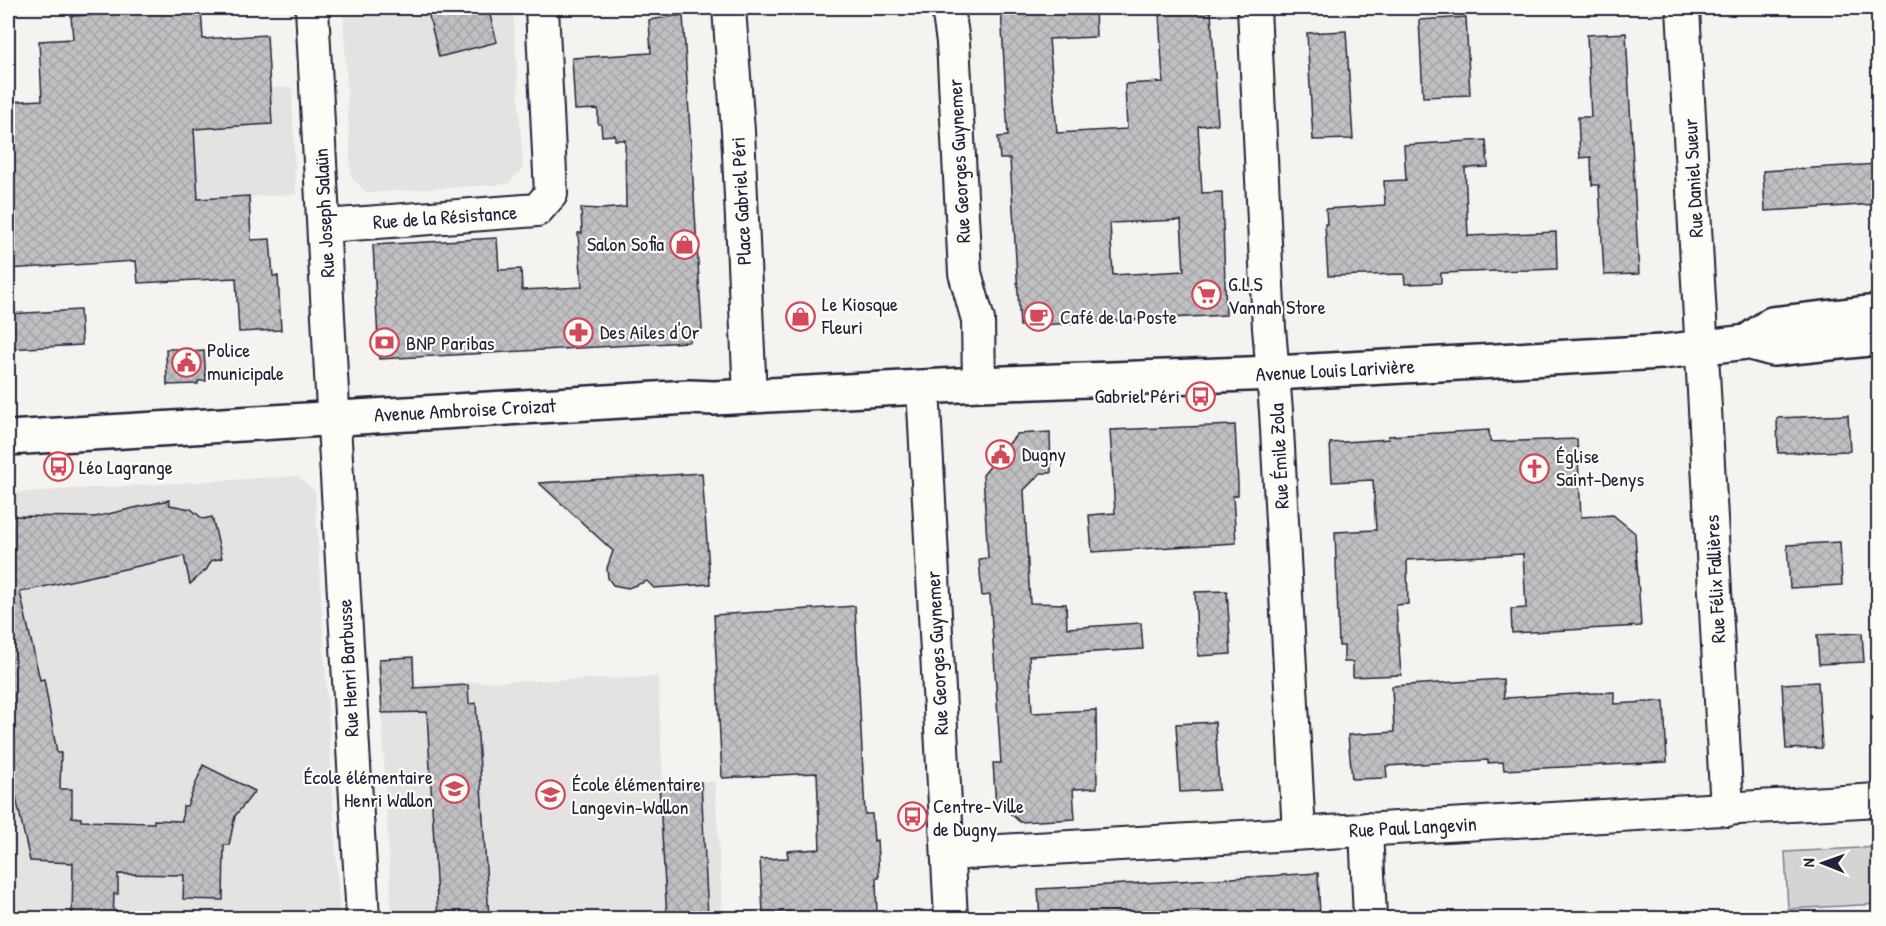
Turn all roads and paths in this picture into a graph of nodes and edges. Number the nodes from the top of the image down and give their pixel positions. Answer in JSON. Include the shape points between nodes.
{"nodes":[{"id":1,"x":312,"y":8,"type":"edge"},
{"id":2,"x":542,"y":8,"type":"edge"},
{"id":3,"x":729,"y":8,"type":"edge"},
{"id":4,"x":948,"y":8,"type":"edge"},
{"id":5,"x":1254,"y":8,"type":"edge"},
{"id":6,"x":1683,"y":8,"type":"edge"},
{"id":7,"x":325,"y":226,"type":"junction"},
{"id":8,"x":1878,"y":312,"type":"edge"},
{"id":9,"x":1878,"y":338,"type":"edge"},
{"id":10,"x":1747,"y":342,"type":"junction"},
{"id":11,"x":1703,"y":349,"type":"junction"},
{"id":12,"x":1274,"y":373,"type":"junction"},
{"id":13,"x":979,"y":384,"type":"junction"},
{"id":14,"x":923,"y":387,"type":"junction"},
{"id":15,"x":750,"y":396,"type":"junction"},
{"id":16,"x":334,"y":418,"type":"junction"},
{"id":17,"x":8,"y":438,"type":"edge"},
{"id":18,"x":1878,"y":800,"type":"edge"},
{"id":19,"x":1727,"y":810,"type":"junction"},
{"id":20,"x":1366,"y":829,"type":"junction"},
{"id":21,"x":1299,"y":833,"type":"junction"},
{"id":22,"x":948,"y":854,"type":"junction"},
{"id":23,"x":363,"y":918,"type":"edge"},
{"id":24,"x":951,"y":918,"type":"edge"},
{"id":25,"x":1370,"y":918,"type":"edge"}],
"edges":[{"from":1,"to":7,"type":"street","name":"Rue Joseph Salaün"},
{"from":2,"to":7,"type":"street","name":"Rue de la Résistance","via":[[551,194],[537,210]]},
{"from":3,"to":15,"type":"street","name":"Place Gabriel Péri"},
{"from":4,"to":13,"type":"street","name":"Rue Georges Guynemer","via":[[965,273],[978,320]]},
{"from":5,"to":12,"type":"street","name":"Rue Émile Zola"},
{"from":6,"to":11,"type":"street","name":"Rue Daniel Sueur"},
{"from":7,"to":16,"type":"street","name":"Rue Joseph Salaün"},
{"from":8,"to":10,"type":"main road","name":"Avenue Louis Larivière","via":[[1772,324]]},
{"from":9,"to":10,"type":"main road","name":"Avenue Louis Larivière","via":[[1773,349]]},
{"from":10,"to":11,"type":"main road","name":"Avenue Louis Larivière"},
{"from":11,"to":12,"type":"main road","name":"Avenue Louis Larivière"},
{"from":11,"to":19,"type":"street","name":"Rue Félix Fallières"},
{"from":12,"to":13,"type":"main road","name":"Avenue Louis Larivière"},
{"from":12,"to":21,"type":"street","name":"Rue Émile Zola"},
{"from":13,"to":14,"type":"main road","name":"Avenue Louis Larivière"},
{"from":14,"to":15,"type":"main road","name":"Avenue Ambroise Croizat"},
{"from":14,"to":22,"type":"street","name":"Rue Georges Guynemer"},
{"from":15,"to":16,"type":"main road","name":"Avenue Ambroise Croizat"},
{"from":16,"to":17,"type":"main road","name":"Avenue Ambroise Croizat"},
{"from":16,"to":23,"type":"street","name":"Rue Henri Barbusse"},
{"from":18,"to":19,"type":"street","name":"Rue Paul Langevin"},
{"from":19,"to":20,"type":"street","name":"Rue Paul Langevin"},
{"from":20,"to":21,"type":"street","name":"Rue Paul Langevin"},
{"from":20,"to":25,"type":"street"},
{"from":21,"to":22,"type":"street","name":"Rue Paul Langevin"},
{"from":22,"to":24,"type":"street","name":"Rue Georges Guynemer"}]}
